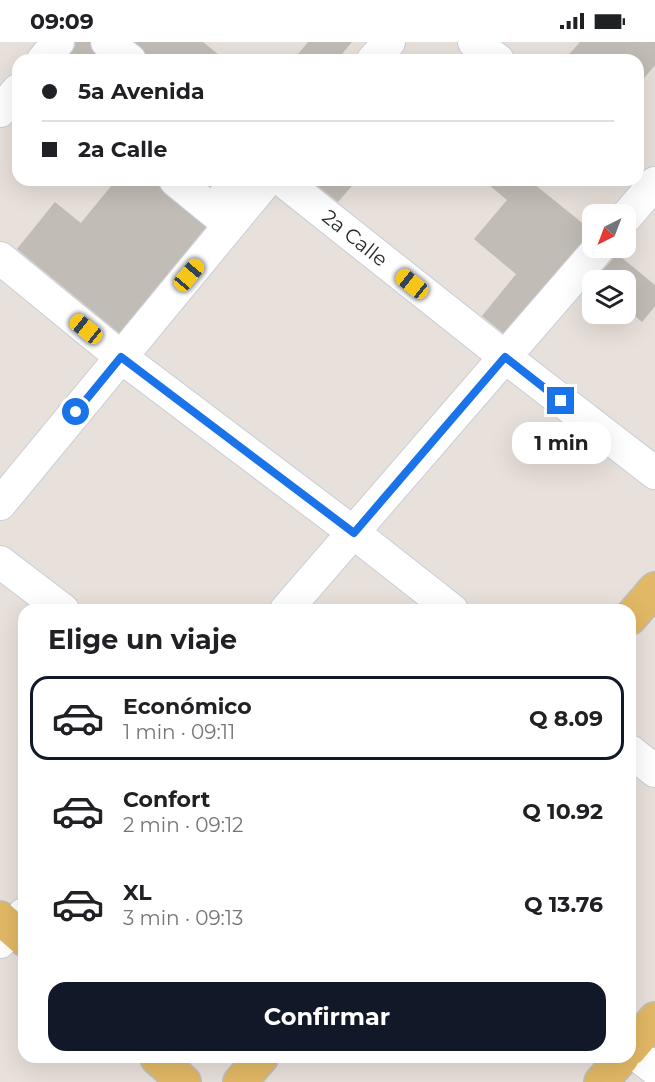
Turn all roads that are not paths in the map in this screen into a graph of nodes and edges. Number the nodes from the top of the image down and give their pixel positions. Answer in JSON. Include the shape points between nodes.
{"nodes":[{"id":1,"x":58,"y":42,"type":"edge"},
{"id":2,"x":107,"y":42,"type":"edge"},
{"id":3,"x":389,"y":42,"type":"edge"},
{"id":4,"x":474,"y":42,"type":"edge"},
{"id":5,"x":48,"y":54,"type":"edge"},
{"id":6,"x":122,"y":54,"type":"edge"},
{"id":7,"x":378,"y":54,"type":"edge"},
{"id":8,"x":490,"y":54,"type":"edge"},
{"id":9,"x":12,"y":97,"type":"edge"},
{"id":10,"x":0,"y":111,"type":"edge"},
{"id":11,"x":644,"y":171,"type":"edge"},
{"id":12,"x":655,"y":181,"type":"edge"},
{"id":13,"x":183,"y":186,"type":"edge"},
{"id":14,"x":230,"y":186,"type":"edge"},
{"id":15,"x":260,"y":186,"type":"edge"},
{"id":16,"x":290,"y":186,"type":"edge"},
{"id":17,"x":636,"y":205,"type":"edge"},
{"id":18,"x":222,"y":218,"type":"junction"},
{"id":19,"x":0,"y":258,"type":"edge"},
{"id":20,"x":591,"y":258,"type":"edge"},
{"id":21,"x":121,"y":357,"type":"junction"},
{"id":22,"x":505,"y":357,"type":"junction"},
{"id":23,"x":655,"y":473,"type":"edge"},
{"id":24,"x":0,"y":504,"type":"edge"},
{"id":25,"x":354,"y":533,"type":"junction"},
{"id":26,"x":0,"y":562,"type":"edge"},
{"id":27,"x":655,"y":589,"type":"edge"},
{"id":28,"x":55,"y":604,"type":"edge"},
{"id":29,"x":291,"y":604,"type":"edge"},
{"id":30,"x":444,"y":604,"type":"edge"},
{"id":31,"x":636,"y":611,"type":"edge"},
{"id":32,"x":636,"y":756,"type":"edge"},
{"id":33,"x":655,"y":771,"type":"edge"},
{"id":34,"x":655,"y":1019,"type":"edge"},
{"id":35,"x":636,"y":1042,"type":"edge"},
{"id":36,"x":636,"y":1054,"type":"edge"},
{"id":37,"x":163,"y":1063,"type":"edge"},
{"id":38,"x":257,"y":1063,"type":"edge"},
{"id":39,"x":618,"y":1063,"type":"edge"},
{"id":40,"x":655,"y":1069,"type":"edge"},
{"id":41,"x":184,"y":1082,"type":"edge"},
{"id":42,"x":240,"y":1082,"type":"edge"},
{"id":43,"x":601,"y":1082,"type":"edge"}],
"edges":[{"from":1,"to":5,"type":"street"},
{"from":2,"to":6,"type":"street"},
{"from":3,"to":7,"type":"street"},
{"from":4,"to":8,"type":"street"},
{"from":9,"to":10,"type":"street"},
{"from":11,"to":12,"type":"street"},
{"from":12,"to":17,"type":"street"},
{"from":13,"to":18,"type":"street"},
{"from":14,"to":18,"type":"street"},
{"from":15,"to":18,"type":"street"},
{"from":16,"to":22,"type":"street","name":"2a Calle"},
{"from":18,"to":21,"type":"street"},
{"from":19,"to":21,"type":"street"},
{"from":20,"to":22,"type":"street"},
{"from":21,"to":24,"type":"street"},
{"from":21,"to":25,"type":"street"},
{"from":22,"to":23,"type":"street","name":"2a Calle"},
{"from":22,"to":25,"type":"street"},
{"from":25,"to":29,"type":"street"},
{"from":25,"to":30,"type":"street"},
{"from":26,"to":28,"type":"street"},
{"from":27,"to":31,"type":"main road"},
{"from":32,"to":33,"type":"street"},
{"from":34,"to":35,"type":"main road"},
{"from":36,"to":40,"type":"street"},
{"from":37,"to":41,"type":"main road"},
{"from":38,"to":42,"type":"main road"},
{"from":39,"to":43,"type":"main road"}]}
